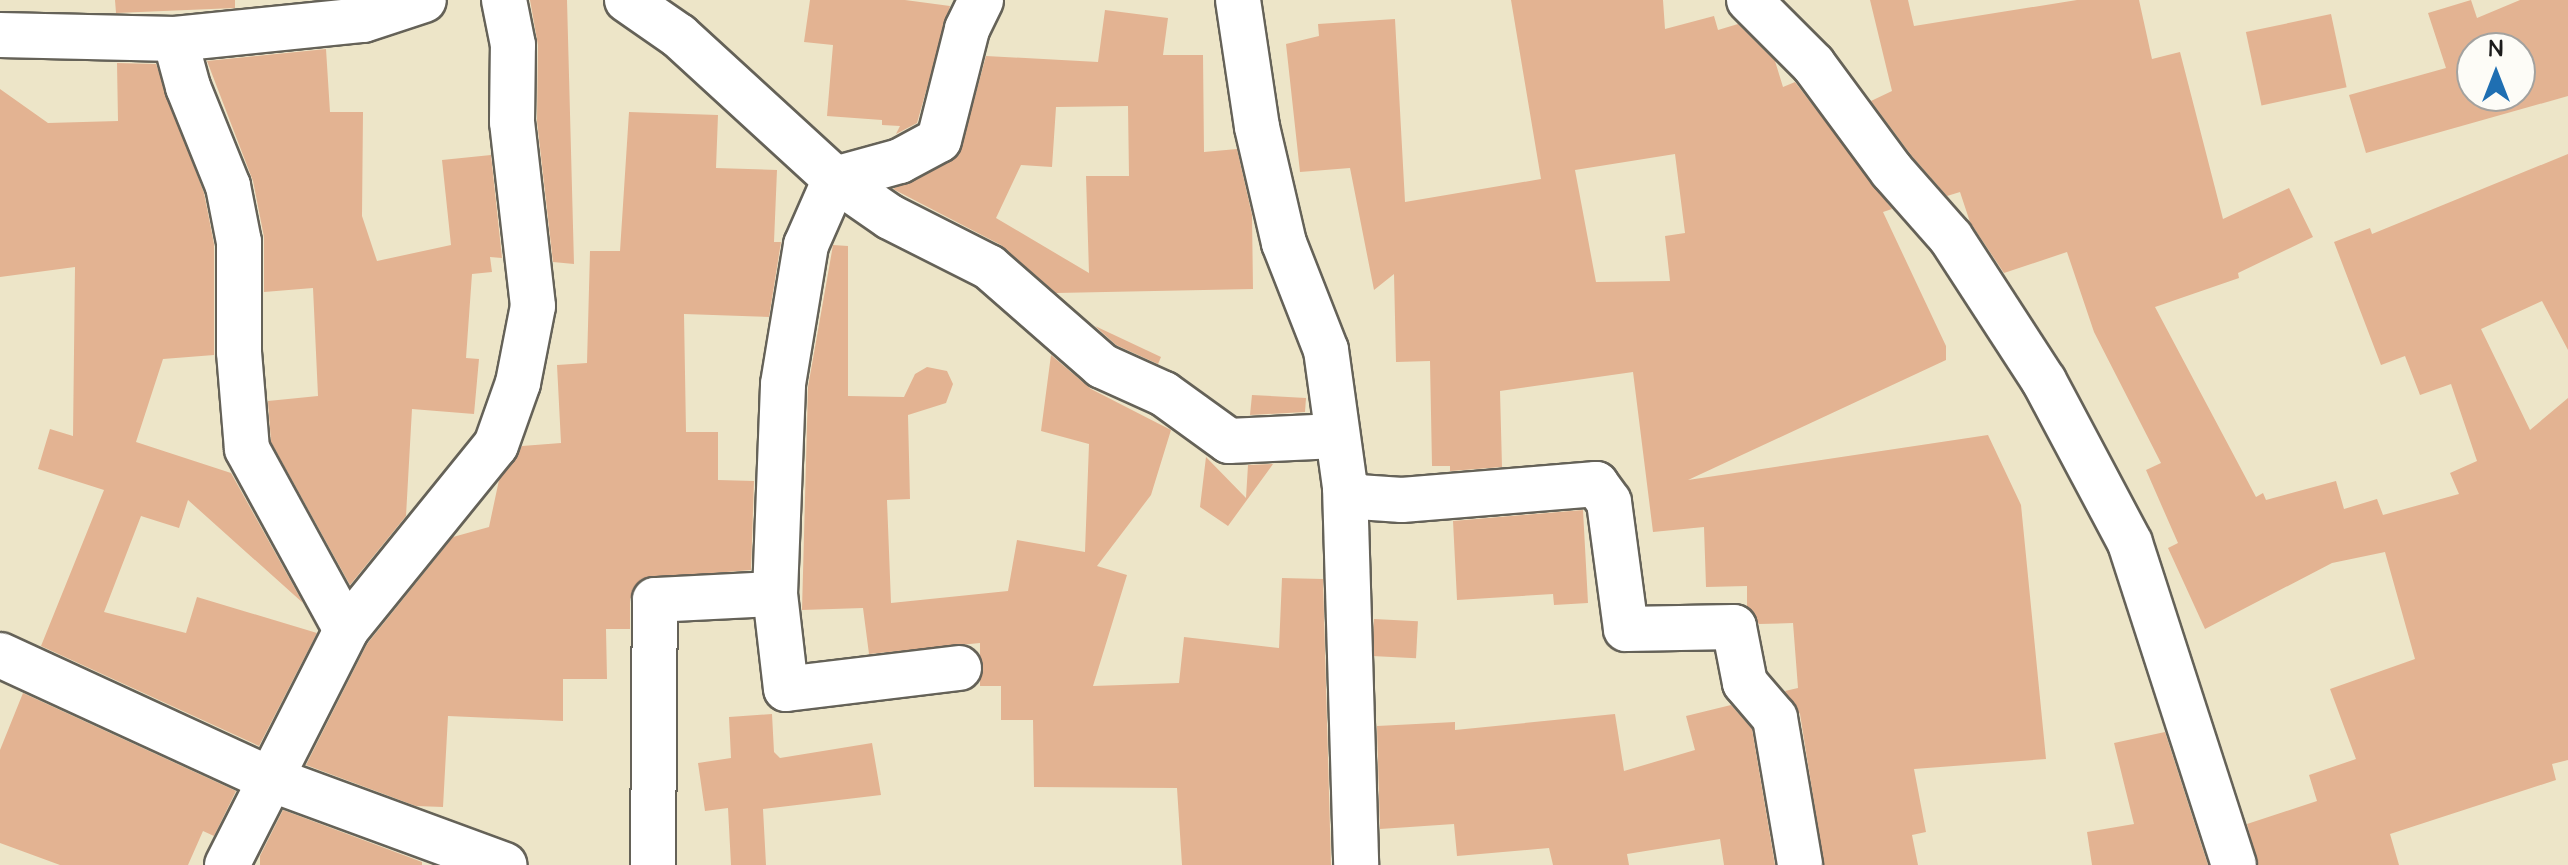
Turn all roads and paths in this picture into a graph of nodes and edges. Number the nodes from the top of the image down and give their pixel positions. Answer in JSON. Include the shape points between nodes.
{"nodes":[{"id":1,"x":424,"y":0,"type":"edge"},
{"id":2,"x":504,"y":0,"type":"edge"},
{"id":3,"x":627,"y":0,"type":"edge"},
{"id":4,"x":981,"y":0,"type":"edge"},
{"id":5,"x":1238,"y":0,"type":"edge"},
{"id":6,"x":1749,"y":0,"type":"edge"},
{"id":7,"x":0,"y":35,"type":"edge"},
{"id":8,"x":175,"y":39,"type":"junction"},
{"id":9,"x":835,"y":179,"type":"junction"},
{"id":10,"x":1336,"y":436,"type":"junction"},
{"id":11,"x":1345,"y":487,"type":"junction"},
{"id":12,"x":775,"y":594,"type":"junction"},
{"id":13,"x":346,"y":630,"type":"junction"},
{"id":14,"x":0,"y":655,"type":"edge"},
{"id":15,"x":959,"y":668,"type":"dead end"},
{"id":16,"x":268,"y":778,"type":"junction"},
{"id":17,"x":227,"y":865,"type":"edge"},
{"id":18,"x":504,"y":865,"type":"edge"},
{"id":19,"x":653,"y":865,"type":"edge"},
{"id":20,"x":1356,"y":865,"type":"edge"},
{"id":21,"x":1800,"y":865,"type":"edge"},
{"id":22,"x":2234,"y":865,"type":"edge"}],
"edges":[{"from":1,"to":8,"type":"street","via":[[363,20]]},
{"from":2,"to":13,"type":"street","via":[[513,45],[512,122],[533,306],[518,383],[496,445]]},
{"from":3,"to":9,"type":"street","via":[[679,36]]},
{"from":4,"to":9,"type":"street","via":[[967,29],[939,140],[900,161]]},
{"from":5,"to":10,"type":"street","via":[[1257,127],[1284,243],[1326,350]]},
{"from":6,"to":22,"type":"street","via":[[1813,64],[1892,171],[1951,238],[2044,381],[2130,543]]},
{"from":7,"to":8,"type":"street"},
{"from":8,"to":13,"type":"street","via":[[188,87],[228,186],[239,242],[239,352],[247,449]]},
{"from":9,"to":10,"type":"street","via":[[890,217],[989,267],[1102,366],[1164,394],[1229,441]]},
{"from":9,"to":12,"type":"street","via":[[806,245],[783,384]]},
{"from":10,"to":11,"type":"street"},
{"from":11,"to":20,"type":"street"},
{"from":11,"to":21,"type":"street","via":[[1358,497],[1402,500],[1596,484],[1609,502],[1626,629],[1734,627],[1745,683],[1775,718]]},
{"from":12,"to":15,"type":"street","via":[[786,689]]},
{"from":12,"to":19,"type":"street","via":[[655,600]]},
{"from":13,"to":16,"type":"street"},
{"from":14,"to":16,"type":"street"},
{"from":16,"to":17,"type":"street"},
{"from":16,"to":18,"type":"street"}]}
